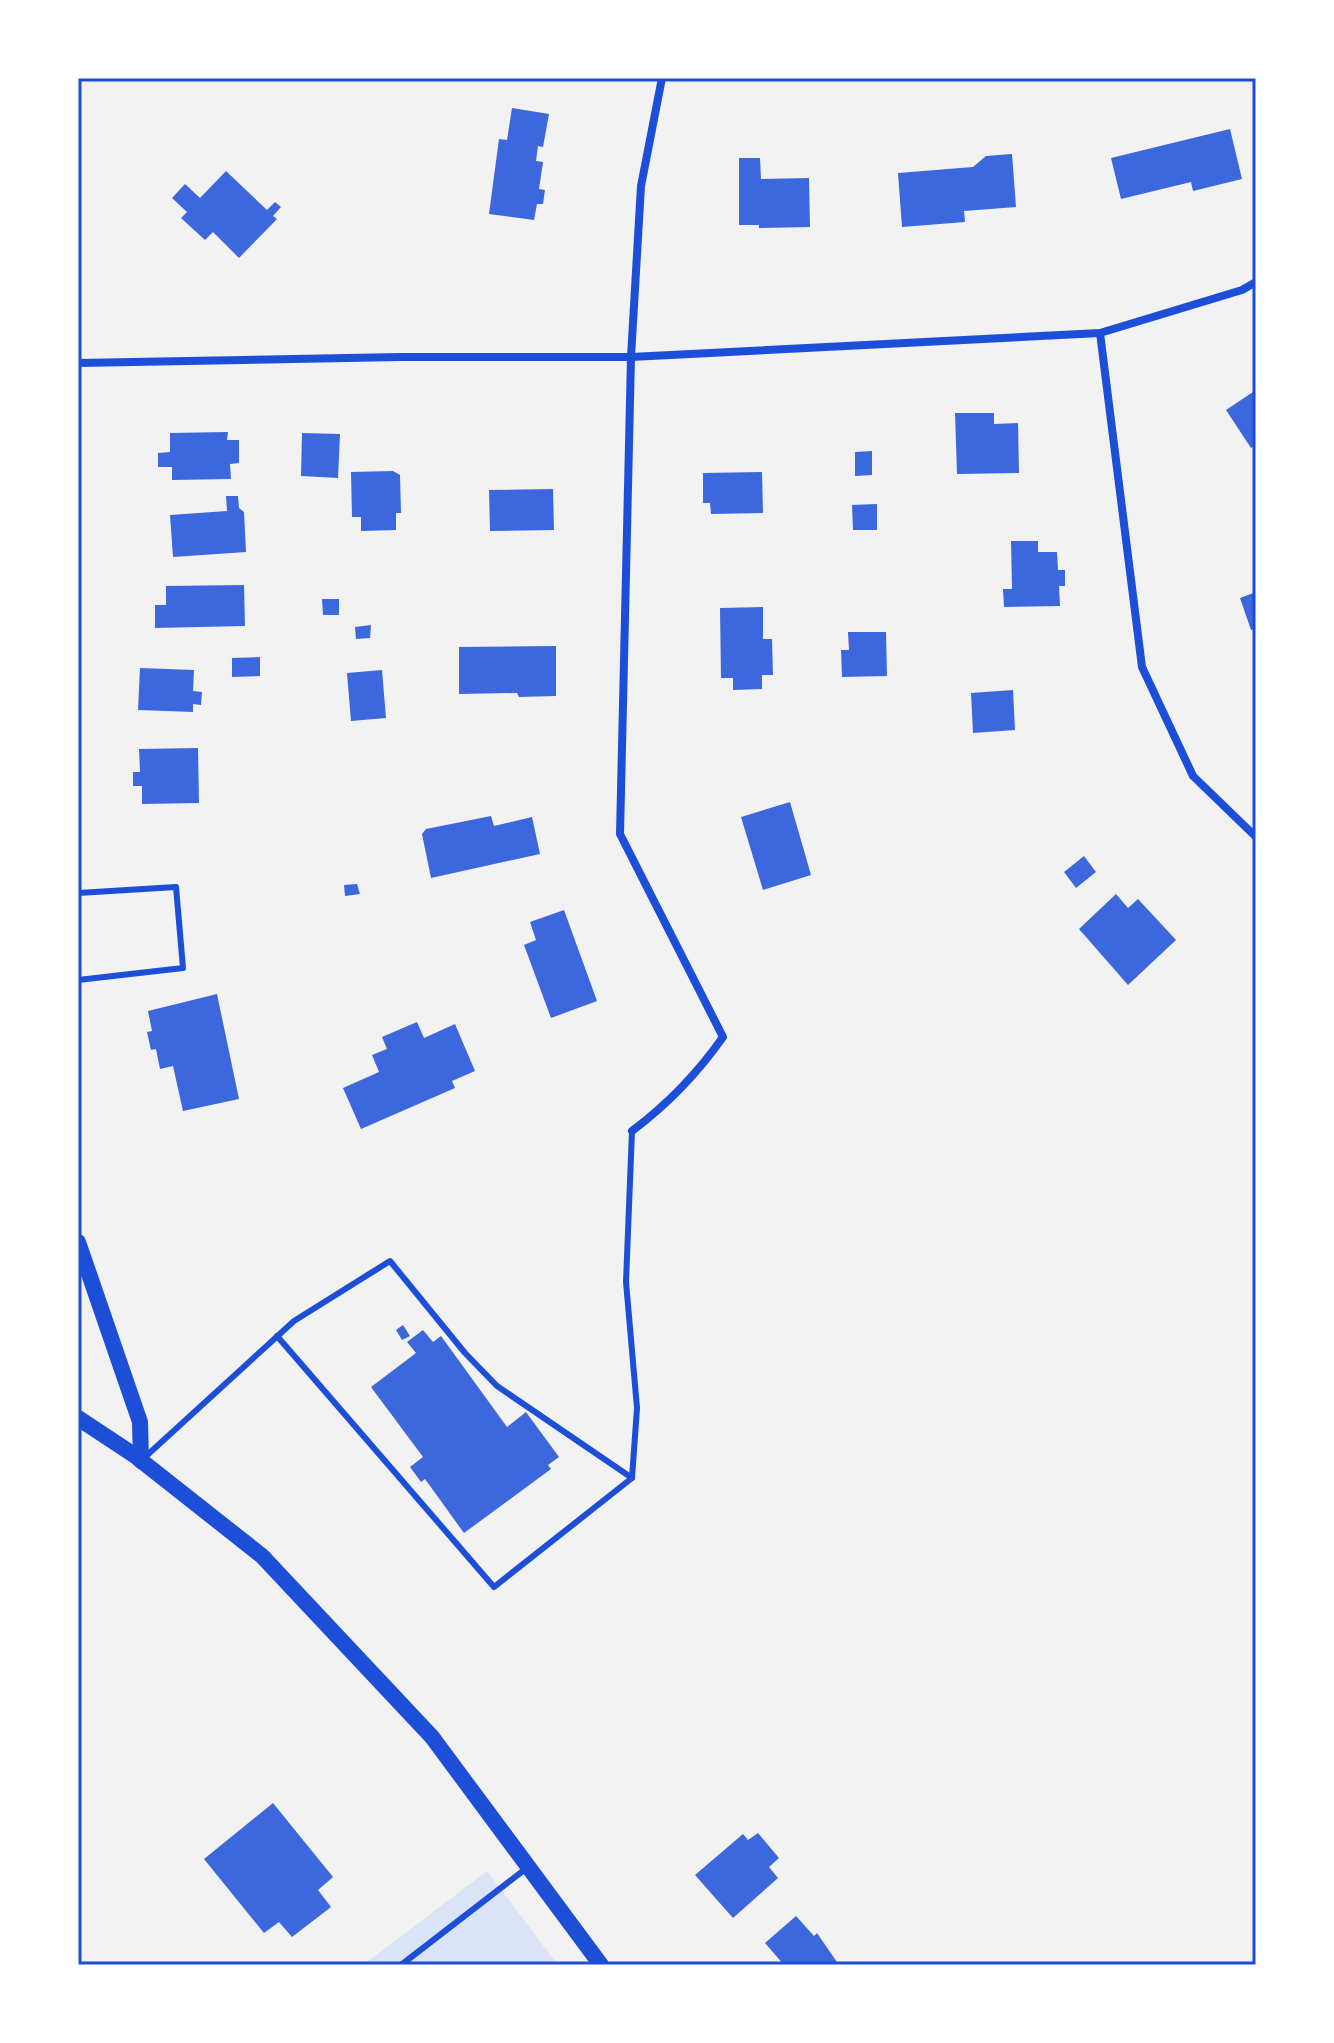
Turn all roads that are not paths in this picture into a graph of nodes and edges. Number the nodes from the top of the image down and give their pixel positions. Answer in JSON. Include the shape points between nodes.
{"nodes":[{"id":1,"x":662,"y":78,"type":"edge"},
{"id":2,"x":1256,"y":282,"type":"edge"},
{"id":3,"x":1100,"y":333,"type":"junction"},
{"id":4,"x":631,"y":357,"type":"junction"},
{"id":5,"x":78,"y":363,"type":"edge"},
{"id":6,"x":1256,"y":837,"type":"edge"},
{"id":7,"x":78,"y":893,"type":"edge"},
{"id":8,"x":78,"y":980,"type":"edge"},
{"id":9,"x":632,"y":1131,"type":"joint"},
{"id":10,"x":78,"y":1242,"type":"edge"},
{"id":11,"x":277,"y":1336,"type":"junction"},
{"id":12,"x":78,"y":1418,"type":"edge"},
{"id":13,"x":141,"y":1461,"type":"junction"},
{"id":14,"x":632,"y":1478,"type":"junction"},
{"id":15,"x":528,"y":1867,"type":"junction"},
{"id":16,"x":401,"y":1965,"type":"edge"},
{"id":17,"x":601,"y":1965,"type":"edge"}],
"edges":[{"from":1,"to":4,"type":"street","via":[[641,186]]},
{"from":2,"to":3,"type":"street"},
{"from":3,"to":4,"type":"street"},
{"from":3,"to":6,"type":"street","via":[[1142,667],[1193,776]]},
{"from":4,"to":5,"type":"street"},
{"from":4,"to":9,"type":"street","via":[[620,834],[723,1037],[698,1072]]},
{"from":7,"to":8,"type":"lane","via":[[176,887],[183,968]]},
{"from":9,"to":14,"type":"lane","via":[[626,1282],[637,1408]]},
{"from":10,"to":13,"type":"main road","via":[[140,1422]]},
{"from":11,"to":13,"type":"lane"},
{"from":11,"to":14,"type":"lane","via":[[390,1261],[497,1386]]},
{"from":11,"to":14,"type":"lane","via":[[494,1587]]},
{"from":12,"to":13,"type":"main road"},
{"from":13,"to":15,"type":"main road","via":[[262,1556],[432,1737]]},
{"from":15,"to":16,"type":"lane"},
{"from":15,"to":17,"type":"main road"}]}
